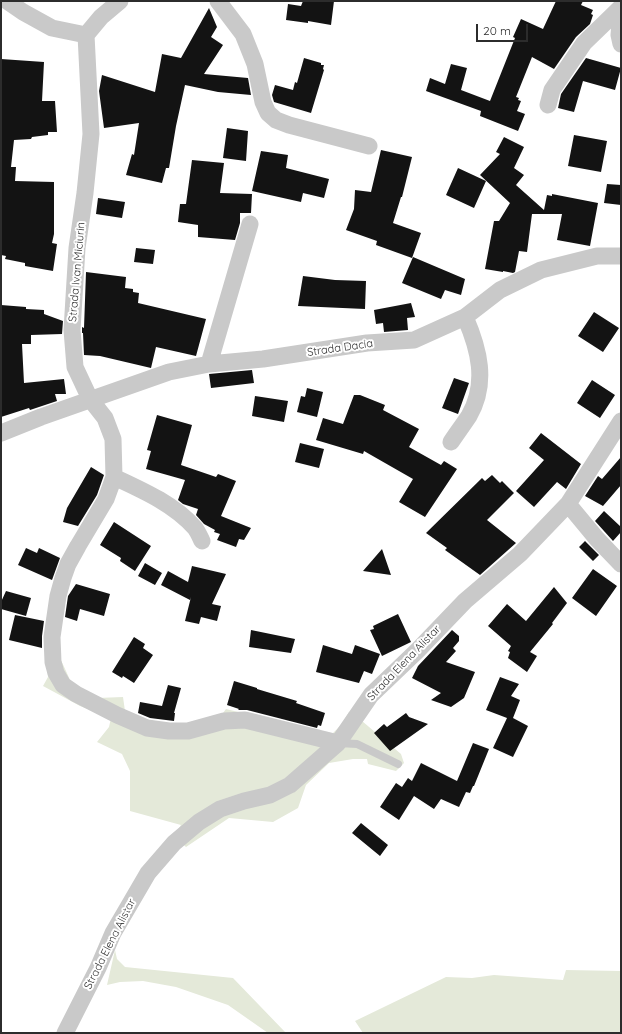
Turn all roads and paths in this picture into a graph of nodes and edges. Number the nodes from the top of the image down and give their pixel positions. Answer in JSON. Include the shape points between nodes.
{"nodes":[{"id":1,"x":8,"y":1,"type":"edge"},
{"id":2,"x":120,"y":1,"type":"edge"},
{"id":3,"x":218,"y":1,"type":"edge"},
{"id":4,"x":621,"y":7,"type":"edge"},
{"id":5,"x":621,"y":12,"type":"edge"},
{"id":6,"x":86,"y":35,"type":"junction"},
{"id":7,"x":621,"y":44,"type":"edge"},
{"id":8,"x":548,"y":105,"type":"dead end"},
{"id":9,"x":369,"y":146,"type":"dead end"},
{"id":10,"x":250,"y":224,"type":"dead end"},
{"id":11,"x":621,"y":256,"type":"edge"},
{"id":12,"x":465,"y":317,"type":"junction"},
{"id":13,"x":210,"y":364,"type":"junction"},
{"id":14,"x":90,"y":400,"type":"junction"},
{"id":15,"x":621,"y":421,"type":"edge"},
{"id":16,"x":1,"y":433,"type":"edge"},
{"id":17,"x":451,"y":442,"type":"dead end"},
{"id":18,"x":114,"y":477,"type":"junction"},
{"id":19,"x":568,"y":504,"type":"junction"},
{"id":20,"x":202,"y":541,"type":"dead end"},
{"id":21,"x":621,"y":564,"type":"edge"},
{"id":22,"x":338,"y":744,"type":"junction"},
{"id":23,"x":398,"y":764,"type":"dead end"},
{"id":24,"x":65,"y":1033,"type":"edge"}],
"edges":[{"from":1,"to":6,"type":"street","via":[[52,28]]},
{"from":2,"to":6,"type":"street","via":[[101,17]]},
{"from":3,"to":9,"type":"street","via":[[243,34],[255,64],[268,114],[289,125]]},
{"from":4,"to":8,"type":"street","via":[[584,43],[552,90]]},
{"from":5,"to":7,"type":"street"},
{"from":6,"to":14,"type":"street","name":"Strada Ivan Miciurin","via":[[91,134],[77,248],[72,330],[76,367]]},
{"from":10,"to":13,"type":"street"},
{"from":11,"to":12,"type":"street","name":"Strada Dacia","via":[[597,256],[541,270],[500,290]]},
{"from":12,"to":13,"type":"street","name":"Strada Dacia","via":[[414,340],[367,343],[263,359]]},
{"from":12,"to":17,"type":"street","via":[[478,349],[479,389],[469,415]]},
{"from":13,"to":14,"type":"street","name":"Strada Dacia","via":[[169,372]]},
{"from":14,"to":16,"type":"street","name":"Strada Dacia"},
{"from":14,"to":18,"type":"street","name":"Strada Ivan Miciurin","via":[[105,418],[112,439]]},
{"from":15,"to":19,"type":"street","name":"Strada Elena Alistar"},
{"from":18,"to":20,"type":"street","via":[[143,490],[174,509],[195,528]]},
{"from":18,"to":22,"type":"street","name":"Strada Ivan Miciurin","via":[[106,499],[68,564],[58,596],[52,637],[53,662],[63,685],[117,715],[147,728],[188,731],[224,721],[245,720]]},
{"from":19,"to":21,"type":"street"},
{"from":19,"to":22,"type":"street","name":"Strada Elena Alistar","via":[[520,554],[465,601],[371,695]]},
{"from":22,"to":23,"type":"lane","via":[[357,744]]},
{"from":22,"to":24,"type":"street","name":"Strada Elena Alistar","via":[[290,785],[270,795],[220,809],[199,822],[174,843],[148,873],[113,933]]}]}
